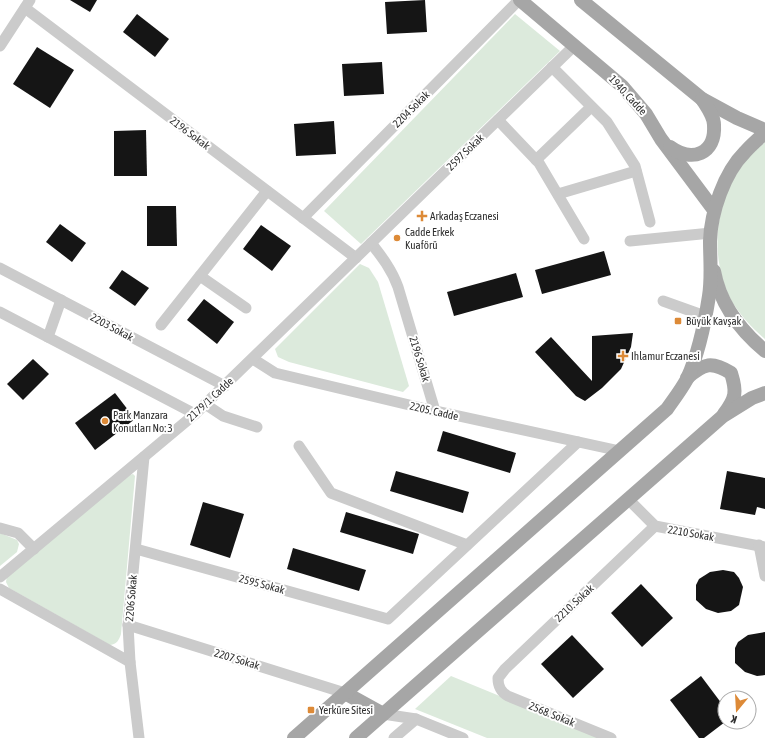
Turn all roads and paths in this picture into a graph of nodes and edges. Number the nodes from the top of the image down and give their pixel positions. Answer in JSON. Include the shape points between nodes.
{"nodes":[{"id":1,"x":520,"y":0,"type":"edge"},
{"id":2,"x":581,"y":0,"type":"edge"},
{"id":3,"x":27,"y":4,"type":"edge"},
{"id":4,"x":575,"y":45,"type":"junction"},
{"id":5,"x":0,"y":46,"type":"edge"},
{"id":6,"x":552,"y":67,"type":"junction"},
{"id":7,"x":702,"y":99,"type":"junction"},
{"id":8,"x":591,"y":107,"type":"junction"},
{"id":9,"x":498,"y":120,"type":"junction"},
{"id":10,"x":765,"y":130,"type":"edge"},
{"id":11,"x":765,"y":133,"type":"edge"},
{"id":12,"x":662,"y":138,"type":"junction"},
{"id":13,"x":536,"y":160,"type":"junction"},
{"id":14,"x":636,"y":171,"type":"junction"},
{"id":15,"x":267,"y":191,"type":"junction"},
{"id":16,"x":558,"y":194,"type":"junction"},
{"id":17,"x":714,"y":210,"type":"junction"},
{"id":18,"x":303,"y":218,"type":"junction"},
{"id":19,"x":650,"y":222,"type":"dead end"},
{"id":20,"x":711,"y":233,"type":"junction"},
{"id":21,"x":584,"y":239,"type":"dead end"},
{"id":22,"x":630,"y":241,"type":"dead end"},
{"id":23,"x":371,"y":243,"type":"junction"},
{"id":24,"x":711,"y":257,"type":"junction"},
{"id":25,"x":356,"y":258,"type":"junction"},
{"id":26,"x":0,"y":268,"type":"edge"},
{"id":27,"x":200,"y":276,"type":"junction"},
{"id":28,"x":62,"y":300,"type":"junction"},
{"id":29,"x":663,"y":301,"type":"dead end"},
{"id":30,"x":246,"y":308,"type":"dead end"},
{"id":31,"x":0,"y":312,"type":"edge"},
{"id":32,"x":705,"y":316,"type":"junction"},
{"id":33,"x":161,"y":325,"type":"dead end"},
{"id":34,"x":48,"y":337,"type":"junction"},
{"id":35,"x":765,"y":351,"type":"edge"},
{"id":36,"x":253,"y":359,"type":"junction"},
{"id":37,"x":687,"y":378,"type":"junction"},
{"id":38,"x":225,"y":386,"type":"junction"},
{"id":39,"x":765,"y":393,"type":"edge"},
{"id":40,"x":205,"y":404,"type":"junction"},
{"id":41,"x":434,"y":411,"type":"junction"},
{"id":42,"x":195,"y":414,"type":"junction"},
{"id":43,"x":723,"y":416,"type":"junction"},
{"id":44,"x":257,"y":427,"type":"dead end"},
{"id":45,"x":578,"y":442,"type":"junction"},
{"id":46,"x":299,"y":446,"type":"dead end"},
{"id":47,"x":620,"y":451,"type":"junction"},
{"id":48,"x":144,"y":457,"type":"junction"},
{"id":49,"x":628,"y":499,"type":"junction"},
{"id":50,"x":655,"y":526,"type":"junction"},
{"id":51,"x":0,"y":528,"type":"edge"},
{"id":52,"x":467,"y":545,"type":"junction"},
{"id":53,"x":762,"y":546,"type":"edge"},
{"id":54,"x":34,"y":549,"type":"junction"},
{"id":55,"x":136,"y":549,"type":"junction"},
{"id":56,"x":765,"y":576,"type":"edge"},
{"id":57,"x":0,"y":577,"type":"edge"},
{"id":58,"x":0,"y":589,"type":"edge"},
{"id":59,"x":128,"y":625,"type":"junction"},
{"id":60,"x":130,"y":662,"type":"junction"},
{"id":61,"x":498,"y":683,"type":"joint"},
{"id":62,"x":345,"y":693,"type":"junction"},
{"id":63,"x":383,"y":714,"type":"junction"},
{"id":64,"x":416,"y":719,"type":"junction"},
{"id":65,"x":139,"y":738,"type":"edge"},
{"id":66,"x":294,"y":738,"type":"edge"},
{"id":67,"x":356,"y":738,"type":"edge"},
{"id":68,"x":394,"y":738,"type":"edge"},
{"id":69,"x":463,"y":738,"type":"edge"},
{"id":70,"x":612,"y":738,"type":"edge"}],
"edges":[{"from":1,"to":4,"type":"main road","name":"1940. Cadde"},
{"from":1,"to":18,"type":"street","name":"2204 Sokak"},
{"from":2,"to":7,"type":"main road"},
{"from":3,"to":5,"type":"street"},
{"from":3,"to":15,"type":"street","name":"2196 Sokak"},
{"from":4,"to":6,"type":"street","name":"2597 Sokak"},
{"from":4,"to":12,"type":"main road","name":"1940. Cadde","via":[[622,86]]},
{"from":6,"to":8,"type":"street"},
{"from":6,"to":9,"type":"street","name":"2597 Sokak"},
{"from":7,"to":10,"type":"main road"},
{"from":7,"to":12,"type":"main road","via":[[714,124],[713,138],[707,149],[695,156],[682,154],[671,148]]},
{"from":8,"to":13,"type":"street"},
{"from":8,"to":14,"type":"street","via":[[606,122]]},
{"from":9,"to":13,"type":"street"},
{"from":9,"to":23,"type":"street","name":"2597 Sokak"},
{"from":11,"to":17,"type":"main road","via":[[743,153],[725,179]]},
{"from":12,"to":17,"type":"main road","name":"1940. Cadde"},
{"from":13,"to":16,"type":"street"},
{"from":14,"to":16,"type":"street"},
{"from":14,"to":19,"type":"street"},
{"from":15,"to":18,"type":"street","name":"2196 Sokak"},
{"from":15,"to":27,"type":"street"},
{"from":16,"to":21,"type":"street"},
{"from":17,"to":20,"type":"main road"},
{"from":18,"to":25,"type":"street","name":"2196 Sokak"},
{"from":20,"to":22,"type":"street"},
{"from":20,"to":24,"type":"main road"},
{"from":23,"to":25,"type":"street","name":"2597 Sokak"},
{"from":23,"to":41,"type":"street","name":"2196 Sokak","via":[[394,276]]},
{"from":24,"to":32,"type":"main road"},
{"from":24,"to":35,"type":"main road","via":[[723,301],[735,321]]},
{"from":25,"to":36,"type":"street","name":"2179/1. Cadde"},
{"from":26,"to":28,"type":"street","name":"2203 Sokak"},
{"from":27,"to":30,"type":"street"},
{"from":27,"to":33,"type":"street"},
{"from":28,"to":34,"type":"street"},
{"from":28,"to":38,"type":"street","name":"2203 Sokak"},
{"from":29,"to":32,"type":"street"},
{"from":31,"to":34,"type":"street"},
{"from":32,"to":37,"type":"main road"},
{"from":34,"to":42,"type":"street"},
{"from":36,"to":38,"type":"street","name":"2179/1. Cadde"},
{"from":36,"to":41,"type":"street","name":"2205. Cadde","via":[[275,373]]},
{"from":37,"to":43,"type":"main road","via":[[697,369],[707,365],[720,366],[731,373],[735,395]]},
{"from":37,"to":47,"type":"main road","via":[[667,409]]},
{"from":38,"to":40,"type":"street","name":"2179/1. Cadde"},
{"from":39,"to":43,"type":"main road"},
{"from":40,"to":42,"type":"street","name":"2179/1. Cadde"},
{"from":40,"to":44,"type":"street","via":[[223,416]]},
{"from":41,"to":45,"type":"street","name":"2205. Cadde"},
{"from":42,"to":48,"type":"street","name":"2179/1. Cadde"},
{"from":43,"to":49,"type":"main road"},
{"from":45,"to":47,"type":"street","name":"2205. Cadde"},
{"from":45,"to":52,"type":"street"},
{"from":46,"to":52,"type":"street","via":[[330,493]]},
{"from":47,"to":62,"type":"main road"},
{"from":48,"to":54,"type":"street","name":"2179/1. Cadde"},
{"from":48,"to":55,"type":"street","name":"2206 Sokak"},
{"from":49,"to":50,"type":"street","name":"2210 Sokak"},
{"from":49,"to":63,"type":"main road"},
{"from":50,"to":53,"type":"street","name":"2210 Sokak"},
{"from":50,"to":61,"type":"street","name":"2210. Sokak","via":[[505,669],[498,678]]},
{"from":51,"to":54,"type":"street","via":[[18,533]]},
{"from":52,"to":55,"type":"street","name":"2595 Sokak","via":[[388,619]]},
{"from":53,"to":56,"type":"street"},
{"from":54,"to":57,"type":"street","name":"2179/1. Cadde"},
{"from":55,"to":59,"type":"street","name":"2206 Sokak"},
{"from":58,"to":60,"type":"street"},
{"from":59,"to":60,"type":"street","name":"2206 Sokak"},
{"from":59,"to":62,"type":"street","name":"2207 Sokak"},
{"from":60,"to":65,"type":"street","name":"2206 Sokak"},
{"from":61,"to":70,"type":"street","name":"2568. Sokak","via":[[499,688],[508,696]]},
{"from":62,"to":63,"type":"main road"},
{"from":62,"to":66,"type":"main road"},
{"from":63,"to":64,"type":"street"},
{"from":63,"to":67,"type":"main road"},
{"from":64,"to":68,"type":"street"},
{"from":64,"to":69,"type":"street"}]}
